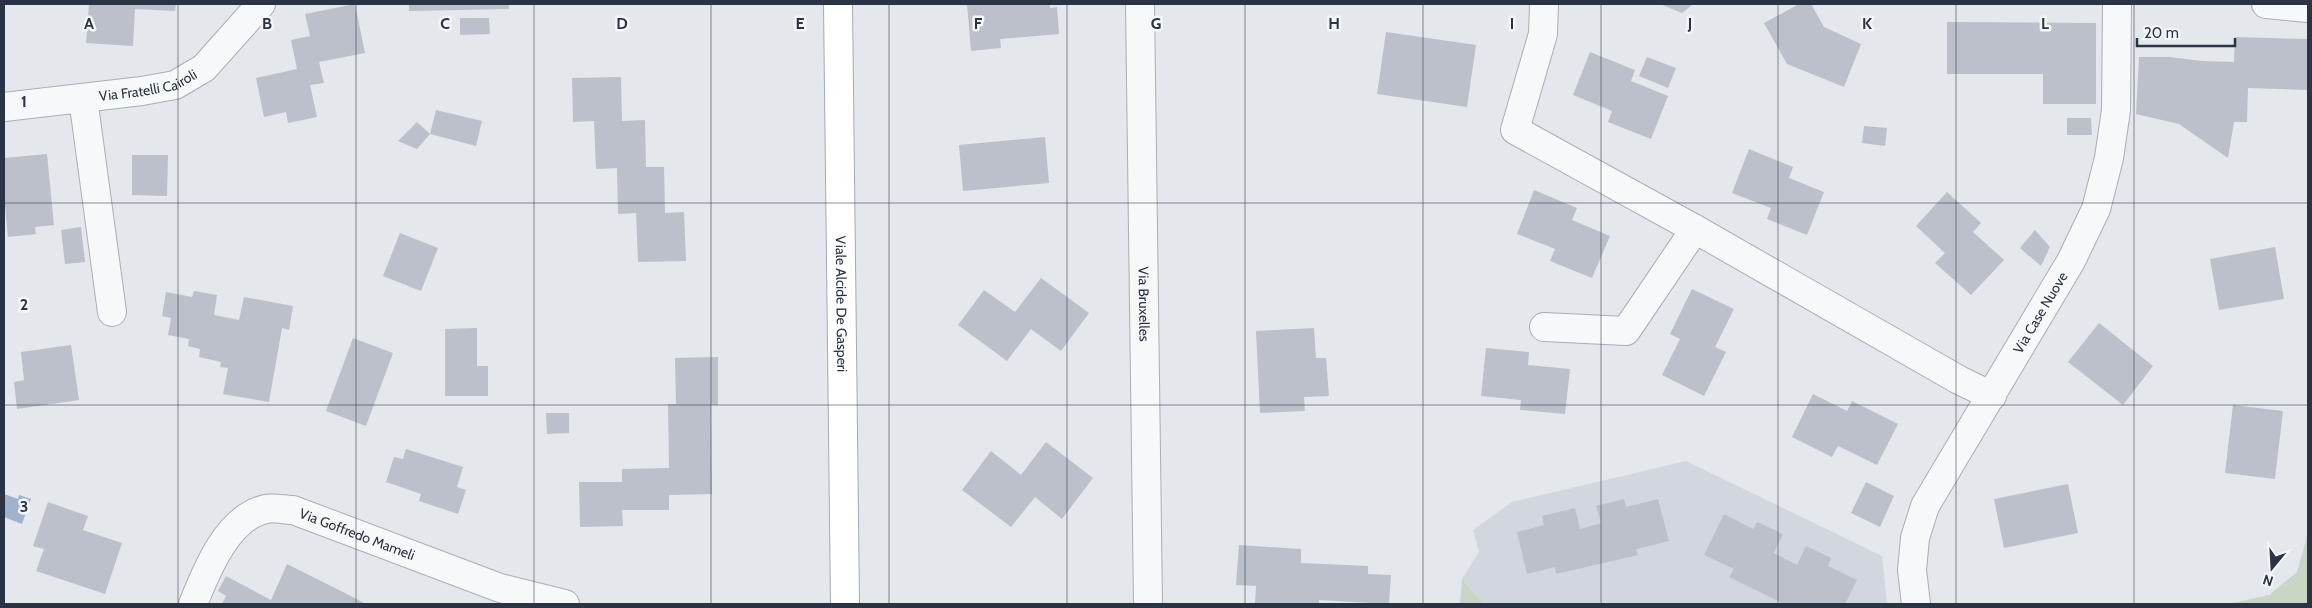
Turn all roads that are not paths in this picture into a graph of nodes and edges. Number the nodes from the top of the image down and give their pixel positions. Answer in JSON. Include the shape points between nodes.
{"nodes":[{"id":1,"x":261,"y":4,"type":"edge"},
{"id":2,"x":838,"y":4,"type":"edge"},
{"id":3,"x":1140,"y":4,"type":"edge"},
{"id":4,"x":1544,"y":4,"type":"edge"},
{"id":5,"x":2117,"y":4,"type":"edge"},
{"id":6,"x":2266,"y":4,"type":"edge"},
{"id":7,"x":2308,"y":8,"type":"edge"},
{"id":8,"x":83,"y":98,"type":"junction"},
{"id":9,"x":4,"y":107,"type":"edge"},
{"id":10,"x":1695,"y":228,"type":"junction"},
{"id":11,"x":112,"y":312,"type":"dead end"},
{"id":12,"x":1544,"y":327,"type":"dead end"},
{"id":13,"x":1992,"y":396,"type":"junction"},
{"id":14,"x":497,"y":596,"type":"edge"},
{"id":15,"x":193,"y":604,"type":"edge"},
{"id":16,"x":565,"y":604,"type":"edge"},
{"id":17,"x":845,"y":604,"type":"edge"},
{"id":18,"x":1148,"y":604,"type":"edge"},
{"id":19,"x":1916,"y":604,"type":"edge"}],
"edges":[{"from":1,"to":8,"type":"street","name":"Via Fratelli Cairoli","via":[[204,68],[175,85]]},
{"from":2,"to":17,"type":"main road","name":"Viale Alcide De Gasperi"},
{"from":3,"to":18,"type":"street","name":"Via Bruxelles"},
{"from":4,"to":10,"type":"street","via":[[1543,34],[1515,130]]},
{"from":5,"to":13,"type":"street","name":"Via Case Nuove","via":[[2116,110],[2109,158],[2096,209],[2071,261]]},
{"from":6,"to":7,"type":"street"},
{"from":8,"to":9,"type":"street","name":"Via Fratelli Cairoli"},
{"from":8,"to":11,"type":"street"},
{"from":10,"to":12,"type":"street","via":[[1626,331]]},
{"from":10,"to":13,"type":"street"},
{"from":13,"to":19,"type":"street","name":"Via Case Nuove","via":[[1925,506],[1914,538],[1912,570]]},
{"from":14,"to":15,"type":"street","name":"Via Goffredo Mameli","via":[[293,510],[266,509],[249,517],[231,532],[208,566]]},
{"from":14,"to":16,"type":"street","name":"Via Goffredo Mameli"}]}
